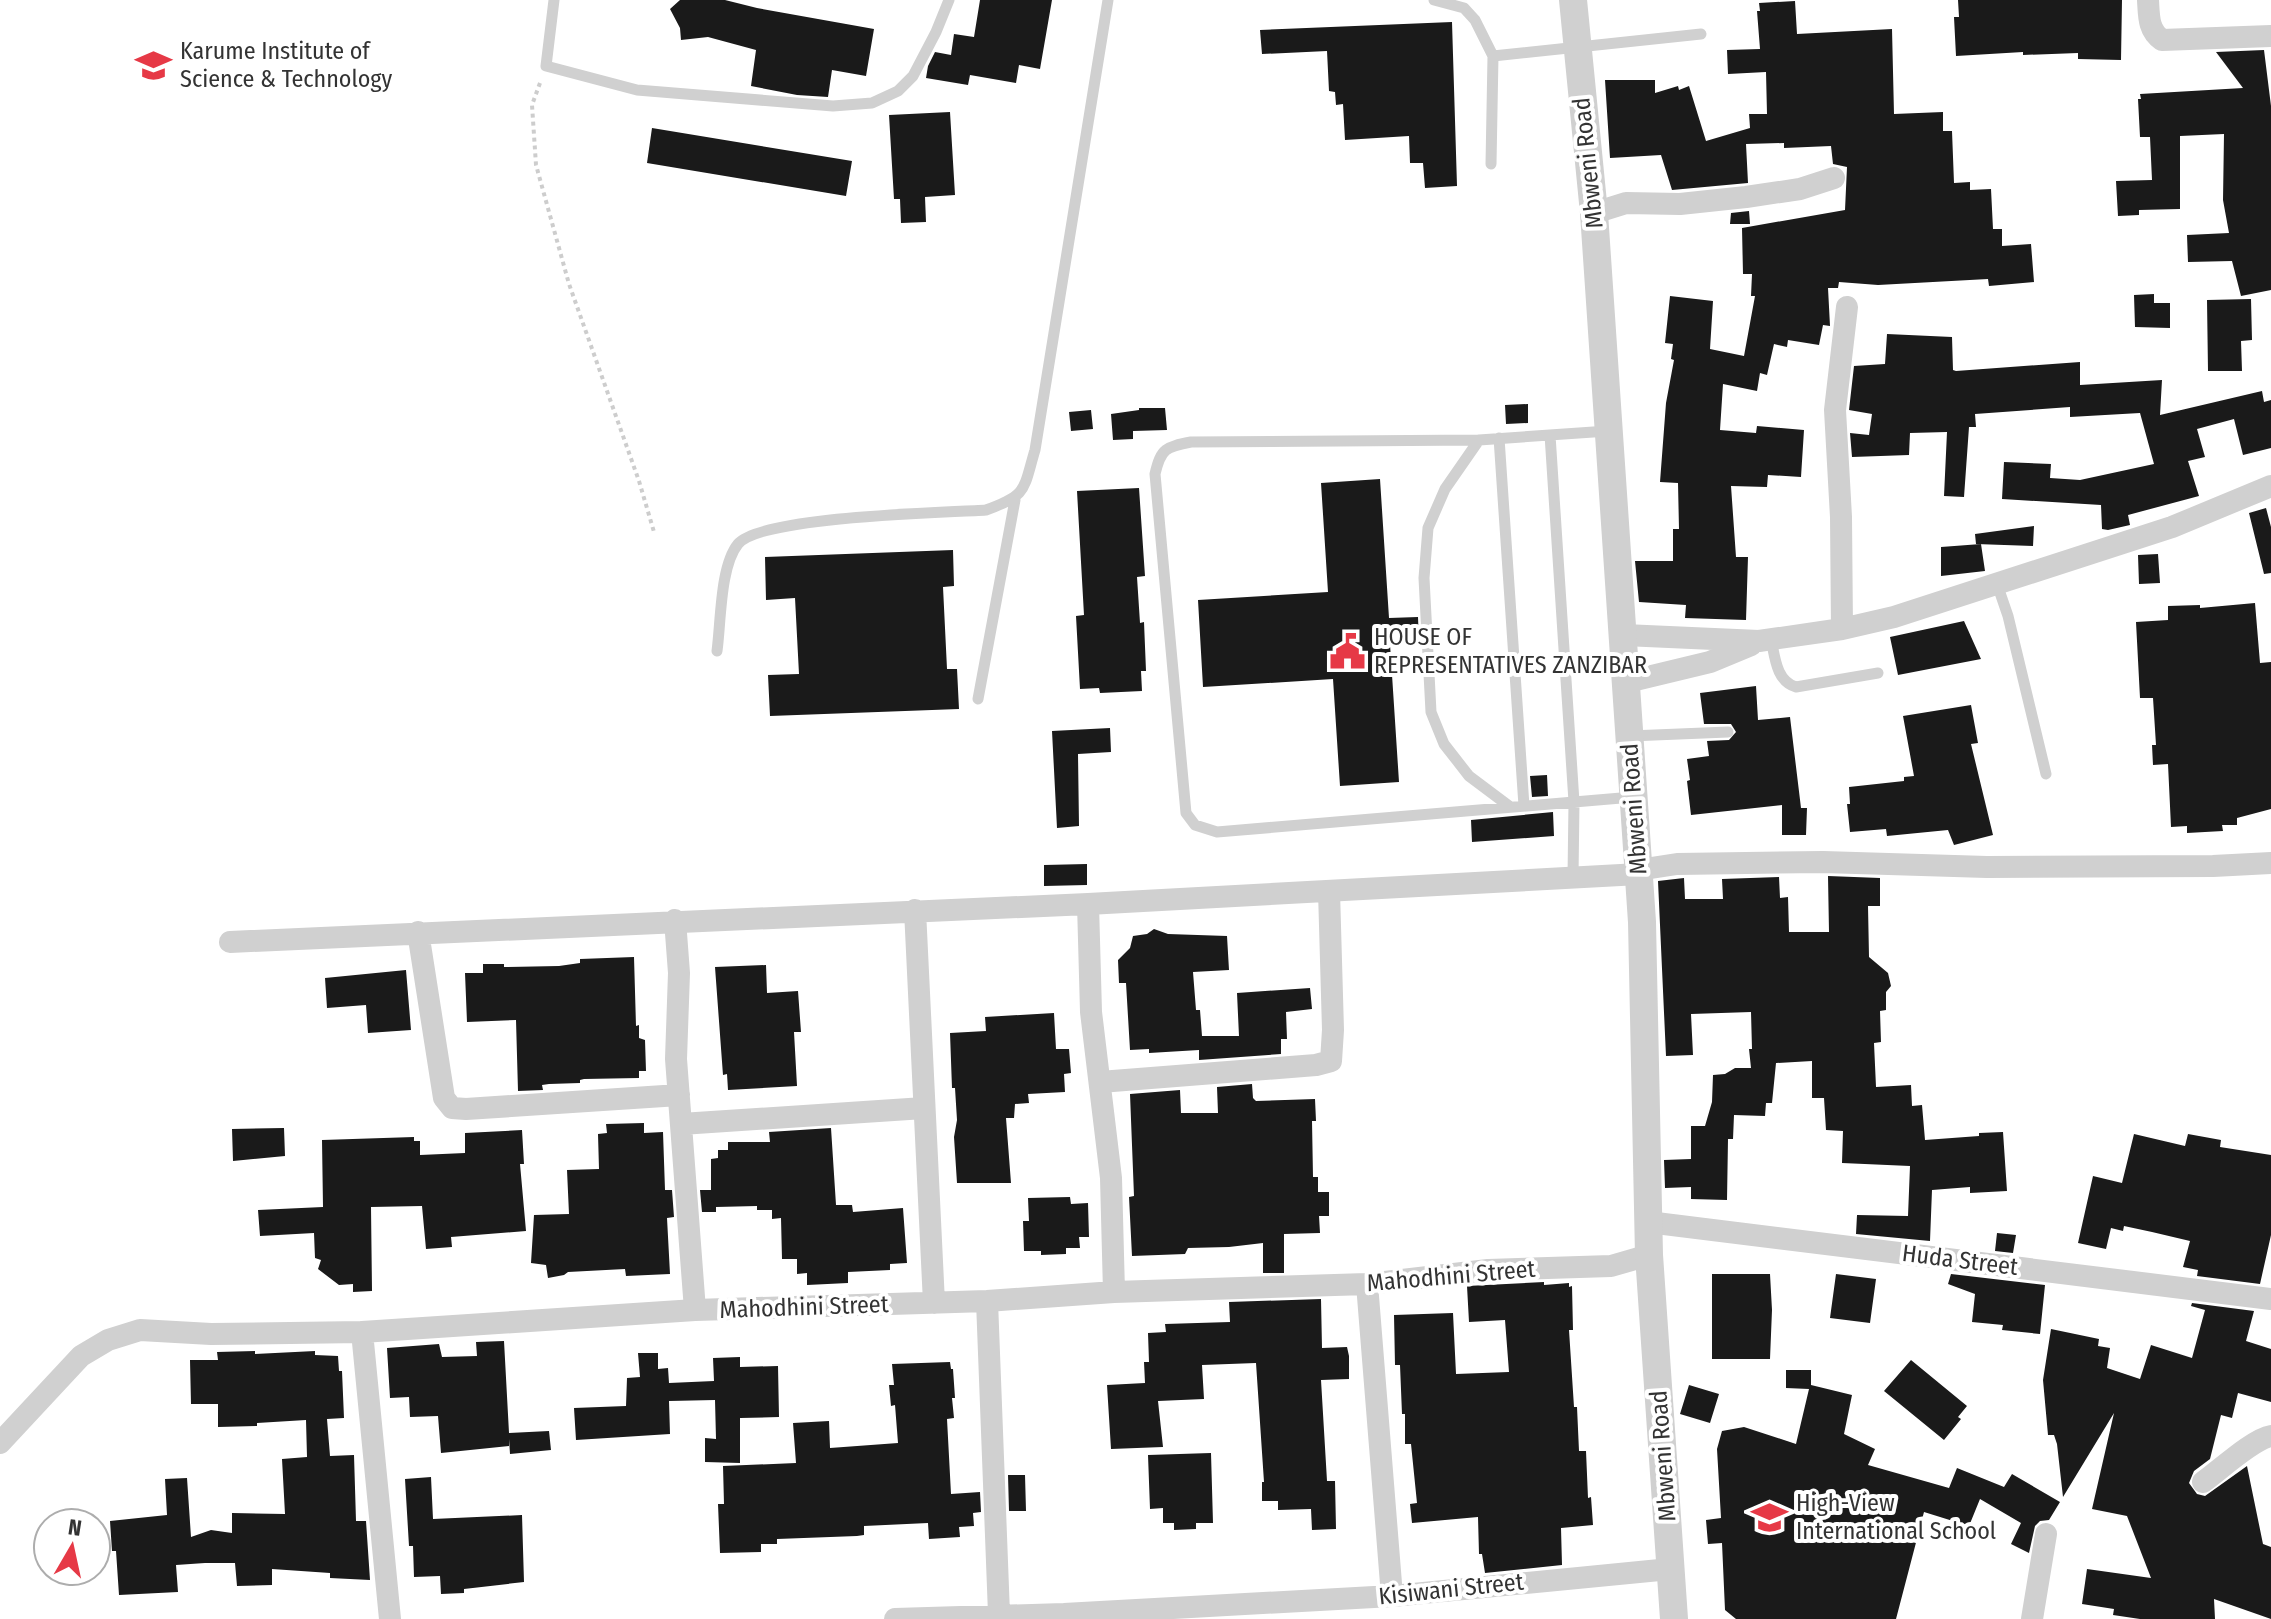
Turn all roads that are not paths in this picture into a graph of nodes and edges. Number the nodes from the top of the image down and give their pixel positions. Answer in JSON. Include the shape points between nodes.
{"nodes":[{"id":1,"x":554,"y":0,"type":"edge"},
{"id":2,"x":949,"y":0,"type":"edge"},
{"id":3,"x":1108,"y":0,"type":"edge"},
{"id":4,"x":1434,"y":0,"type":"edge"},
{"id":5,"x":1573,"y":0,"type":"edge"},
{"id":6,"x":2148,"y":0,"type":"edge"},
{"id":7,"x":1701,"y":34,"type":"dead end"},
{"id":8,"x":2271,"y":36,"type":"edge"},
{"id":9,"x":1576,"y":49,"type":"junction"},
{"id":10,"x":1493,"y":56,"type":"junction"},
{"id":11,"x":1491,"y":164,"type":"dead end"},
{"id":12,"x":1834,"y":178,"type":"dead end"},
{"id":13,"x":1594,"y":213,"type":"junction"},
{"id":14,"x":1847,"y":307,"type":"dead end"},
{"id":15,"x":1609,"y":431,"type":"junction"},
{"id":16,"x":1550,"y":435,"type":"junction"},
{"id":17,"x":1499,"y":438,"type":"junction"},
{"id":18,"x":1479,"y":440,"type":"junction"},
{"id":19,"x":2271,"y":486,"type":"edge"},
{"id":20,"x":1015,"y":500,"type":"junction"},
{"id":21,"x":1997,"y":584,"type":"junction"},
{"id":22,"x":1842,"y":629,"type":"junction"},
{"id":23,"x":1624,"y":635,"type":"junction"},
{"id":24,"x":1765,"y":640,"type":"junction"},
{"id":25,"x":717,"y":651,"type":"dead end"},
{"id":26,"x":1878,"y":673,"type":"dead end"},
{"id":27,"x":1627,"y":682,"type":"junction"},
{"id":28,"x":978,"y":699,"type":"dead end"},
{"id":29,"x":1728,"y":732,"type":"dead end"},
{"id":30,"x":1630,"y":736,"type":"junction"},
{"id":31,"x":2046,"y":774,"type":"dead end"},
{"id":32,"x":1634,"y":797,"type":"junction"},
{"id":33,"x":1574,"y":802,"type":"junction"},
{"id":34,"x":1509,"y":806,"type":"junction"},
{"id":35,"x":1524,"y":806,"type":"junction"},
{"id":36,"x":2271,"y":863,"type":"edge"},
{"id":37,"x":1638,"y":872,"type":"junction"},
{"id":38,"x":1573,"y":877,"type":"junction"},
{"id":39,"x":1329,"y":891,"type":"junction"},
{"id":40,"x":1088,"y":904,"type":"junction"},
{"id":41,"x":915,"y":910,"type":"junction"},
{"id":42,"x":675,"y":920,"type":"junction"},
{"id":43,"x":418,"y":932,"type":"junction"},
{"id":44,"x":230,"y":942,"type":"dead end"},
{"id":45,"x":1100,"y":1082,"type":"junction"},
{"id":46,"x":679,"y":1095,"type":"junction"},
{"id":47,"x":924,"y":1108,"type":"junction"},
{"id":48,"x":681,"y":1124,"type":"junction"},
{"id":49,"x":1648,"y":1222,"type":"junction"},
{"id":50,"x":1649,"y":1255,"type":"junction"},
{"id":51,"x":1367,"y":1284,"type":"junction"},
{"id":52,"x":1114,"y":1292,"type":"junction"},
{"id":53,"x":2271,"y":1299,"type":"edge"},
{"id":54,"x":987,"y":1301,"type":"junction"},
{"id":55,"x":934,"y":1303,"type":"junction"},
{"id":56,"x":695,"y":1310,"type":"junction"},
{"id":57,"x":362,"y":1332,"type":"junction"},
{"id":58,"x":2271,"y":1436,"type":"edge"},
{"id":59,"x":0,"y":1443,"type":"edge"},
{"id":60,"x":2203,"y":1482,"type":"dead end"},
{"id":61,"x":2046,"y":1534,"type":"dead end"},
{"id":62,"x":1670,"y":1569,"type":"junction"},
{"id":63,"x":1392,"y":1596,"type":"junction"},
{"id":64,"x":999,"y":1614,"type":"junction"},
{"id":65,"x":1064,"y":1616,"type":"edge"},
{"id":66,"x":390,"y":1619,"type":"edge"},
{"id":67,"x":895,"y":1619,"type":"edge"},
{"id":68,"x":1674,"y":1619,"type":"edge"},
{"id":69,"x":2032,"y":1619,"type":"edge"}],
"edges":[{"from":1,"to":2,"type":"lane","via":[[546,66],[637,90],[833,106],[872,103],[898,91],[913,76]]},
{"from":3,"to":20,"type":"lane","via":[[1035,450]]},
{"from":4,"to":10,"type":"lane","via":[[1464,8]]},
{"from":5,"to":9,"type":"street","name":"Mbweni Road"},
{"from":6,"to":8,"type":"street","via":[[2150,26],[2162,40]]},
{"from":7,"to":9,"type":"lane"},
{"from":9,"to":10,"type":"lane"},
{"from":9,"to":13,"type":"street","name":"Mbweni Road"},
{"from":10,"to":11,"type":"lane"},
{"from":12,"to":13,"type":"street","via":[[1746,197],[1626,203]]},
{"from":13,"to":15,"type":"street","name":"Mbweni Road"},
{"from":14,"to":22,"type":"street","via":[[1835,410]]},
{"from":15,"to":16,"type":"lane"},
{"from":15,"to":23,"type":"street","name":"Mbweni Road"},
{"from":16,"to":17,"type":"lane"},
{"from":16,"to":33,"type":"lane"},
{"from":17,"to":18,"type":"lane"},
{"from":17,"to":35,"type":"lane"},
{"from":18,"to":34,"type":"lane","via":[[1445,489],[1428,528],[1424,578],[1431,712],[1444,744],[1469,776]]},
{"from":18,"to":34,"type":"lane","via":[[1191,442],[1170,446],[1160,455],[1155,474],[1186,813],[1195,825],[1217,832]]},
{"from":19,"to":21,"type":"street","via":[[2172,527]]},
{"from":20,"to":25,"type":"lane","via":[[986,510],[806,522],[740,541],[728,561]]},
{"from":20,"to":28,"type":"lane"},
{"from":21,"to":22,"type":"street"},
{"from":21,"to":31,"type":"lane"},
{"from":22,"to":24,"type":"street"},
{"from":23,"to":24,"type":"street"},
{"from":23,"to":27,"type":"street","name":"Mbweni Road"},
{"from":24,"to":26,"type":"lane","via":[[1789,685]]},
{"from":24,"to":27,"type":"street","via":[[1710,662]]},
{"from":27,"to":30,"type":"street","name":"Mbweni Road"},
{"from":29,"to":30,"type":"lane"},
{"from":30,"to":32,"type":"street","name":"Mbweni Road"},
{"from":32,"to":33,"type":"lane"},
{"from":32,"to":37,"type":"street","name":"Mbweni Road"},
{"from":33,"to":35,"type":"lane"},
{"from":33,"to":38,"type":"lane"},
{"from":34,"to":35,"type":"lane"},
{"from":36,"to":37,"type":"street","via":[[1677,864]]},
{"from":37,"to":38,"type":"street"},
{"from":37,"to":49,"type":"street","name":"Mbweni Road"},
{"from":38,"to":39,"type":"street"},
{"from":39,"to":40,"type":"street"},
{"from":39,"to":45,"type":"street","via":[[1331,1061]]},
{"from":40,"to":41,"type":"street"},
{"from":40,"to":45,"type":"street","via":[[1091,1012]]},
{"from":41,"to":42,"type":"street"},
{"from":41,"to":47,"type":"street"},
{"from":42,"to":43,"type":"street"},
{"from":42,"to":46,"type":"street"},
{"from":43,"to":44,"type":"street"},
{"from":43,"to":46,"type":"street","via":[[444,1098],[452,1108]]},
{"from":45,"to":52,"type":"street","via":[[1111,1178]]},
{"from":46,"to":48,"type":"street"},
{"from":47,"to":48,"type":"street"},
{"from":47,"to":55,"type":"street"},
{"from":48,"to":56,"type":"street"},
{"from":49,"to":50,"type":"street","name":"Mbweni Road"},
{"from":49,"to":53,"type":"street","name":"Huda Street"},
{"from":50,"to":51,"type":"street","name":"Mahodhini Street","via":[[1611,1266],[1488,1270]]},
{"from":50,"to":62,"type":"street","name":"Mbweni Road"},
{"from":51,"to":52,"type":"street","name":"Mahodhini Street"},
{"from":51,"to":63,"type":"street"},
{"from":52,"to":54,"type":"street","name":"Mahodhini Street"},
{"from":54,"to":55,"type":"street","name":"Mahodhini Street"},
{"from":54,"to":64,"type":"street"},
{"from":55,"to":56,"type":"street","name":"Mahodhini Street"},
{"from":56,"to":57,"type":"street","name":"Mahodhini Street"},
{"from":57,"to":59,"type":"street","name":"Mahodhini Street","via":[[140,1330],[81,1356]]},
{"from":57,"to":66,"type":"street"},
{"from":58,"to":60,"type":"street","via":[[2256,1440]]},
{"from":61,"to":69,"type":"street"},
{"from":62,"to":63,"type":"street","name":"Kisiwani Street"},
{"from":62,"to":68,"type":"street","name":"Mbweni Road"},
{"from":63,"to":65,"type":"street","name":"Kisiwani Street"},
{"from":64,"to":65,"type":"street","name":"Kisiwani Street"},
{"from":64,"to":67,"type":"street","name":"Kisiwani Street"}]}
